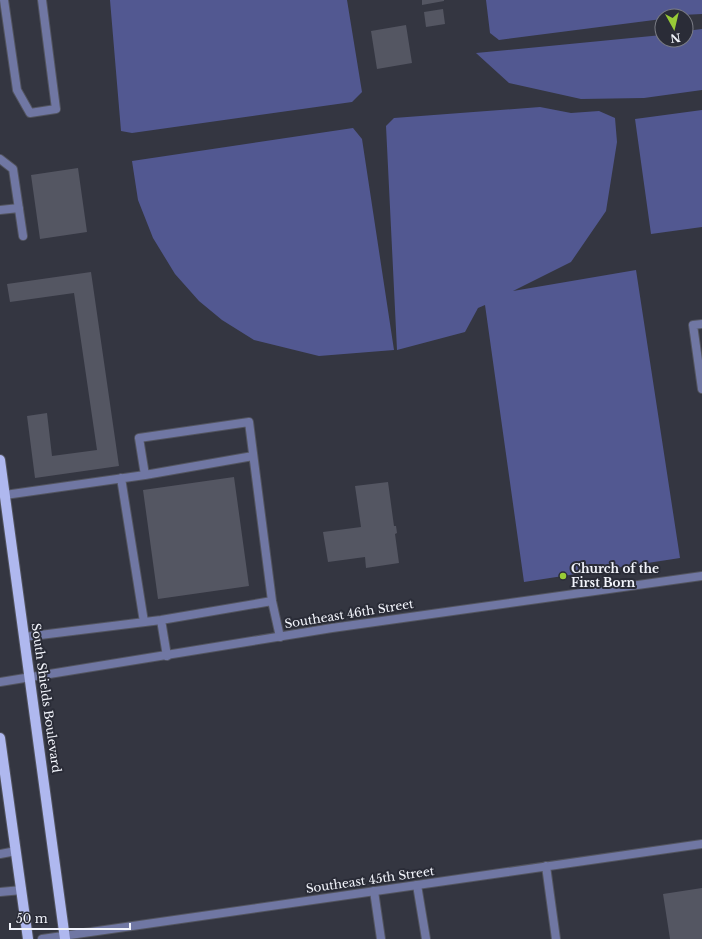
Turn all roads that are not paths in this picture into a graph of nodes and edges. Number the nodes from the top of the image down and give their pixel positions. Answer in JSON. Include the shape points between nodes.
{"nodes":[{"id":1,"x":4,"y":0,"type":"edge"},
{"id":2,"x":42,"y":0,"type":"edge"},
{"id":3,"x":0,"y":159,"type":"edge"},
{"id":4,"x":19,"y":208,"type":"junction"},
{"id":5,"x":0,"y":210,"type":"edge"},
{"id":6,"x":23,"y":236,"type":"dead end"},
{"id":7,"x":702,"y":324,"type":"edge"},
{"id":8,"x":702,"y":389,"type":"edge"},
{"id":9,"x":254,"y":456,"type":"junction"},
{"id":10,"x":0,"y":460,"type":"edge"},
{"id":11,"x":145,"y":475,"type":"junction"},
{"id":12,"x":121,"y":478,"type":"junction"},
{"id":13,"x":5,"y":495,"type":"junction"},
{"id":14,"x":702,"y":576,"type":"edge"},
{"id":15,"x":272,"y":601,"type":"junction"},
{"id":16,"x":161,"y":620,"type":"junction"},
{"id":17,"x":144,"y":622,"type":"junction"},
{"id":18,"x":24,"y":637,"type":"junction"},
{"id":19,"x":280,"y":637,"type":"junction"},
{"id":20,"x":166,"y":656,"type":"junction"},
{"id":21,"x":30,"y":678,"type":"junction"},
{"id":22,"x":0,"y":682,"type":"edge"},
{"id":23,"x":0,"y":738,"type":"edge"},
{"id":24,"x":702,"y":844,"type":"edge"},
{"id":25,"x":16,"y":851,"type":"junction"},
{"id":26,"x":0,"y":854,"type":"edge"},
{"id":27,"x":546,"y":866,"type":"junction"},
{"id":28,"x":417,"y":885,"type":"junction"},
{"id":29,"x":22,"y":890,"type":"junction"},
{"id":30,"x":374,"y":891,"type":"junction"},
{"id":31,"x":0,"y":892,"type":"edge"},
{"id":32,"x":65,"y":937,"type":"edge"},
{"id":33,"x":28,"y":939,"type":"edge"},
{"id":34,"x":42,"y":939,"type":"edge"},
{"id":35,"x":381,"y":939,"type":"edge"},
{"id":36,"x":426,"y":939,"type":"edge"},
{"id":37,"x":556,"y":939,"type":"edge"}],
"edges":[{"from":1,"to":2,"type":"street","via":[[17,90],[30,113],[56,109]]},
{"from":3,"to":4,"type":"street","via":[[13,168]]},
{"from":4,"to":5,"type":"street"},
{"from":4,"to":6,"type":"street"},
{"from":7,"to":8,"type":"street","via":[[693,325]]},
{"from":9,"to":11,"type":"street"},
{"from":9,"to":11,"type":"street","via":[[249,422],[139,438]]},
{"from":9,"to":15,"type":"street"},
{"from":10,"to":13,"type":"main road","name":"South Shields Boulevard"},
{"from":11,"to":12,"type":"street"},
{"from":12,"to":13,"type":"street"},
{"from":12,"to":17,"type":"street"},
{"from":13,"to":18,"type":"main road","name":"South Shields Boulevard"},
{"from":14,"to":19,"type":"street","name":"Southeast 46th Street"},
{"from":15,"to":16,"type":"street"},
{"from":15,"to":19,"type":"street"},
{"from":16,"to":17,"type":"street"},
{"from":16,"to":20,"type":"street"},
{"from":17,"to":18,"type":"street"},
{"from":18,"to":21,"type":"main road","name":"South Shields Boulevard"},
{"from":19,"to":20,"type":"street","name":"Southeast 46th Street"},
{"from":20,"to":21,"type":"street","name":"Southeast 46th Street"},
{"from":21,"to":22,"type":"street","name":"Southeast 46th Street"},
{"from":21,"to":32,"type":"main road","name":"South Shields Boulevard"},
{"from":23,"to":25,"type":"main road"},
{"from":24,"to":27,"type":"street","name":"Southeast 45th Street"},
{"from":25,"to":26,"type":"street"},
{"from":25,"to":29,"type":"main road"},
{"from":27,"to":28,"type":"street","name":"Southeast 45th Street"},
{"from":27,"to":37,"type":"street"},
{"from":28,"to":30,"type":"street","name":"Southeast 45th Street"},
{"from":28,"to":36,"type":"street"},
{"from":29,"to":31,"type":"street"},
{"from":29,"to":33,"type":"main road"},
{"from":30,"to":32,"type":"street","name":"Southeast 45th Street"},
{"from":30,"to":35,"type":"street"},
{"from":32,"to":34,"type":"street","name":"Southeast 45th Street"}]}
